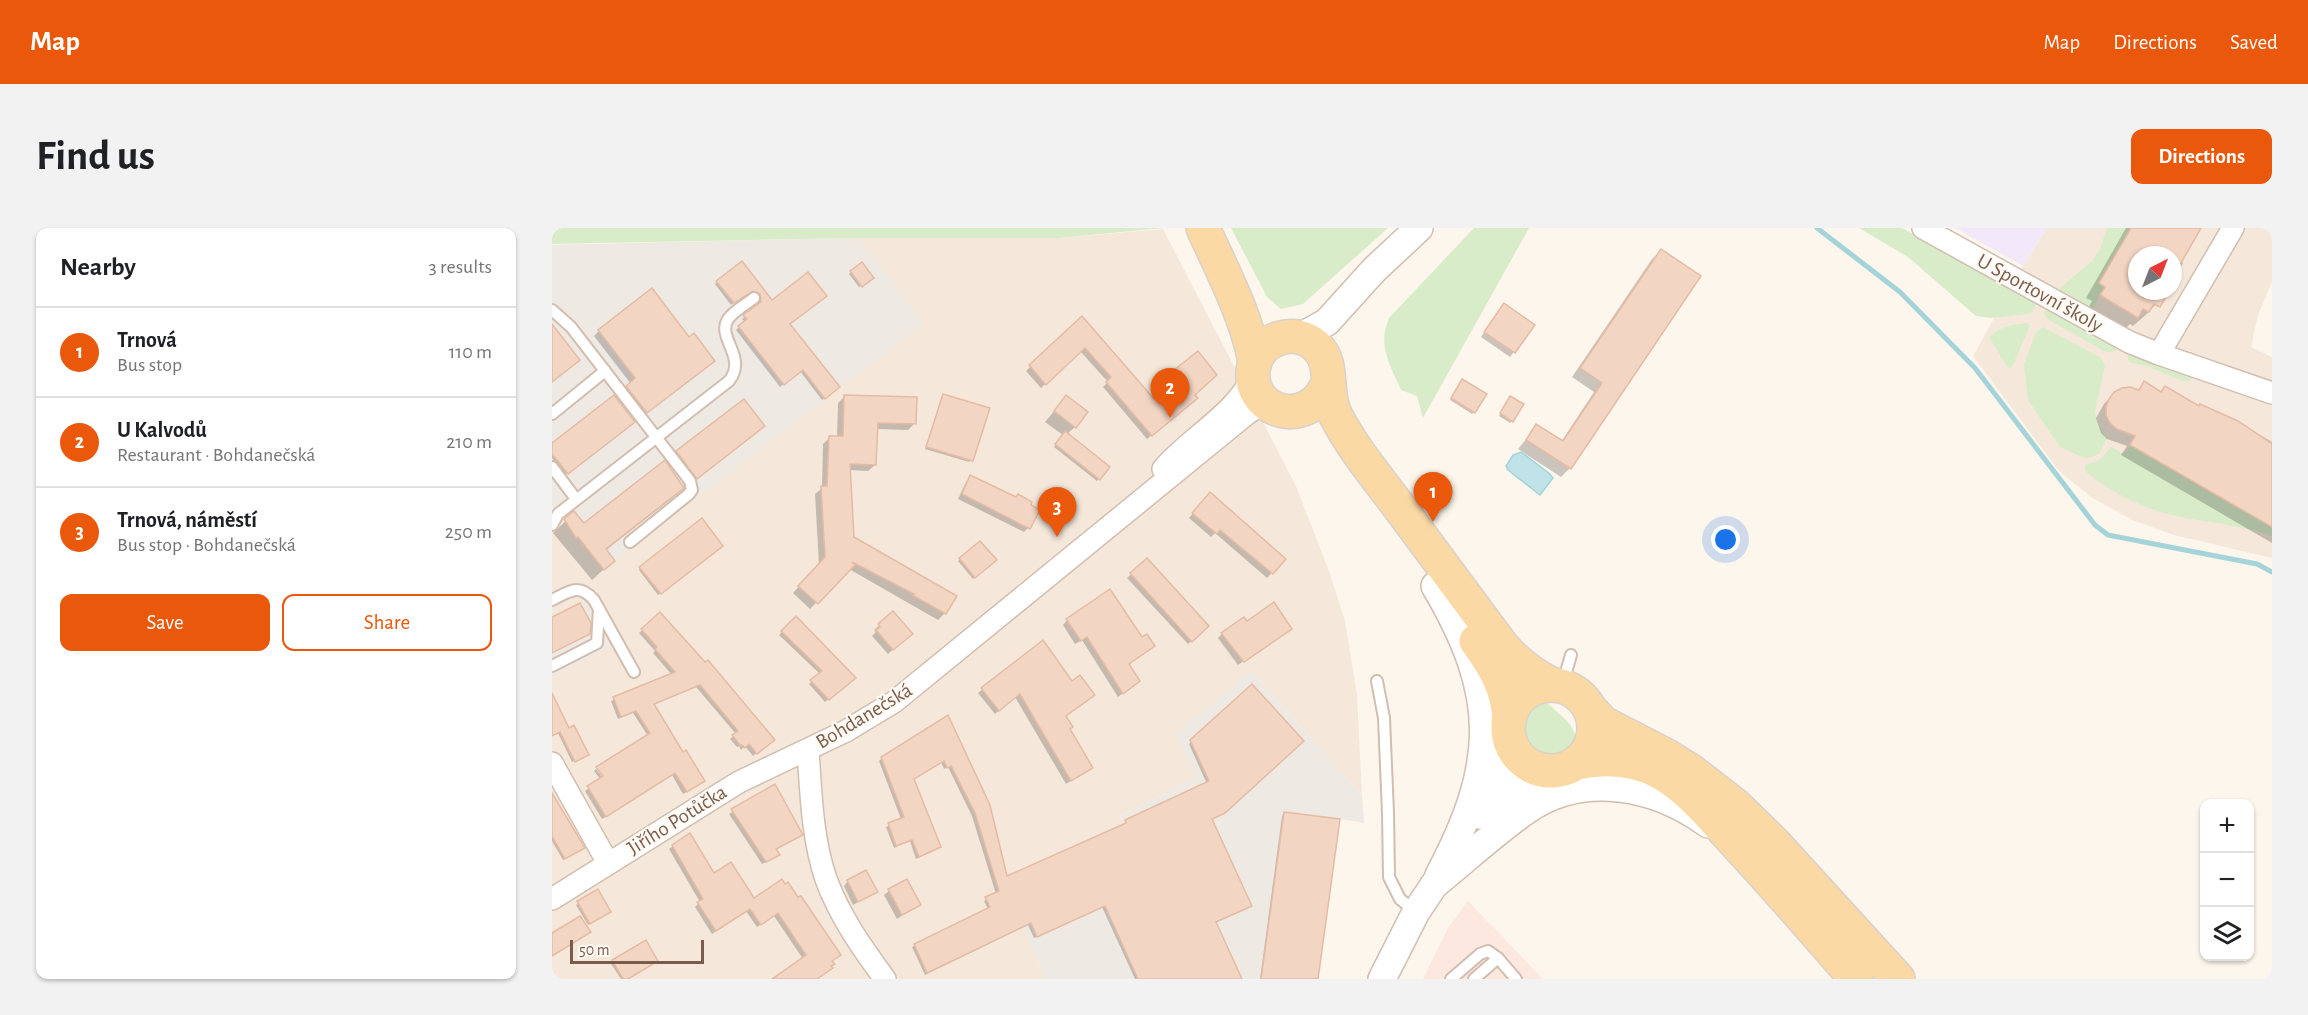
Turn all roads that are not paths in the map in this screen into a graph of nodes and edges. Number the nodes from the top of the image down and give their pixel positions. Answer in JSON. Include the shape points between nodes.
{"nodes":[{"id":1,"x":1203,"y":228,"type":"edge"},
{"id":2,"x":1419,"y":228,"type":"edge"},
{"id":3,"x":1923,"y":228,"type":"edge"},
{"id":4,"x":2233,"y":228,"type":"edge"},
{"id":5,"x":1229,"y":283,"type":"junction"},
{"id":6,"x":754,"y":298,"type":"dead end"},
{"id":7,"x":552,"y":310,"type":"edge"},
{"id":8,"x":1309,"y":353,"type":"junction"},
{"id":9,"x":2159,"y":354,"type":"junction"},
{"id":10,"x":1254,"y":368,"type":"junction"},
{"id":11,"x":605,"y":370,"type":"junction"},
{"id":12,"x":2272,"y":393,"type":"edge"},
{"id":13,"x":1282,"y":410,"type":"junction"},
{"id":14,"x":552,"y":414,"type":"edge"},
{"id":15,"x":656,"y":437,"type":"junction"},
{"id":16,"x":552,"y":467,"type":"edge"},
{"id":17,"x":576,"y":499,"type":"junction"},
{"id":18,"x":1110,"y":523,"type":"junction"},
{"id":19,"x":552,"y":525,"type":"edge"},
{"id":20,"x":630,"y":542,"type":"dead end"},
{"id":21,"x":1435,"y":586,"type":"junction"},
{"id":22,"x":552,"y":600,"type":"edge"},
{"id":23,"x":599,"y":609,"type":"junction"},
{"id":24,"x":1571,"y":655,"type":"dead end"},
{"id":25,"x":552,"y":666,"type":"edge"},
{"id":26,"x":634,"y":672,"type":"dead end"},
{"id":27,"x":1377,"y":681,"type":"dead end"},
{"id":28,"x":1558,"y":686,"type":"junction"},
{"id":29,"x":1590,"y":709,"type":"junction"},
{"id":30,"x":1510,"y":730,"type":"junction"},
{"id":31,"x":808,"y":750,"type":"junction"},
{"id":32,"x":552,"y":763,"type":"edge"},
{"id":33,"x":1561,"y":767,"type":"junction"},
{"id":34,"x":1742,"y":849,"type":"junction"},
{"id":35,"x":608,"y":863,"type":"junction"},
{"id":36,"x":1434,"y":885,"type":"junction"},
{"id":37,"x":552,"y":899,"type":"edge"},
{"id":38,"x":1416,"y":912,"type":"junction"},
{"id":39,"x":1498,"y":958,"type":"junction"},
{"id":40,"x":1385,"y":976,"type":"edge"},
{"id":41,"x":885,"y":979,"type":"edge"},
{"id":42,"x":1451,"y":979,"type":"edge"},
{"id":43,"x":1474,"y":979,"type":"edge"},
{"id":44,"x":1516,"y":979,"type":"edge"},
{"id":45,"x":1856,"y":979,"type":"edge"},
{"id":46,"x":1898,"y":979,"type":"edge"}],
"edges":[{"from":1,"to":5,"type":"main road"},
{"from":2,"to":8,"type":"street","via":[[1336,312],[1326,336]]},
{"from":3,"to":9,"type":"street","name":"U Sportovní školy","via":[[2129,342]]},
{"from":4,"to":9,"type":"street"},
{"from":5,"to":8,"type":"main road","via":[[1257,318]]},
{"from":5,"to":10,"type":"main road","via":[[1247,326]]},
{"from":6,"to":15,"type":"lane","via":[[728,320],[725,328],[735,358],[735,374]]},
{"from":7,"to":11,"type":"lane"},
{"from":8,"to":10,"type":"main road","via":[[1266,345]]},
{"from":8,"to":13,"type":"main road","via":[[1318,400],[1302,410]]},
{"from":8,"to":28,"type":"main road","via":[[1347,436],[1503,647],[1530,673]]},
{"from":9,"to":12,"type":"street","name":"U Sportovní školy"},
{"from":10,"to":13,"type":"main road","via":[[1258,394]]},
{"from":10,"to":18,"type":"street","name":"Bohdanečská","via":[[1240,397]]},
{"from":11,"to":14,"type":"lane"},
{"from":11,"to":15,"type":"lane"},
{"from":13,"to":18,"type":"street","name":"Bohdanečská","via":[[1256,408],[1248,413]]},
{"from":13,"to":21,"type":"main road","via":[[1310,424],[1330,444]]},
{"from":15,"to":17,"type":"lane"},
{"from":15,"to":20,"type":"lane","via":[[690,481],[692,490]]},
{"from":16,"to":17,"type":"lane"},
{"from":17,"to":19,"type":"lane","via":[[558,514]]},
{"from":18,"to":31,"type":"street","name":"Bohdanečská","via":[[894,702]]},
{"from":21,"to":30,"type":"main road","via":[[1497,671],[1506,696]]},
{"from":21,"to":36,"type":"street","via":[[1466,646],[1485,723],[1474,796]]},
{"from":22,"to":23,"type":"lane","via":[[578,589],[587,592]]},
{"from":23,"to":25,"type":"lane","via":[[597,642]]},
{"from":23,"to":26,"type":"lane"},
{"from":24,"to":28,"type":"lane"},
{"from":27,"to":38,"type":"lane","via":[[1384,718],[1389,877],[1400,899]]},
{"from":28,"to":29,"type":"main road","via":[[1579,695]]},
{"from":28,"to":30,"type":"main road","via":[[1543,686],[1524,694],[1512,711]]},
{"from":29,"to":33,"type":"main road","via":[[1590,748]]},
{"from":29,"to":46,"type":"main road","via":[[1603,723],[1667,756],[1735,805]]},
{"from":30,"to":33,"type":"main road","via":[[1514,749],[1527,764]]},
{"from":30,"to":36,"type":"street","via":[[1505,766],[1499,779]]},
{"from":31,"to":35,"type":"street","name":"Jiřího Potůčka","via":[[739,782]]},
{"from":31,"to":41,"type":"street","name":"Bohdanečská","via":[[812,813],[826,879],[848,925]]},
{"from":32,"to":35,"type":"street"},
{"from":33,"to":34,"type":"main road","via":[[1593,760],[1622,760],[1659,772],[1697,801]]},
{"from":33,"to":36,"type":"street","via":[[1527,780],[1513,792]]},
{"from":34,"to":36,"type":"street","via":[[1672,802],[1624,788],[1590,787],[1556,795],[1527,810]]},
{"from":34,"to":45,"type":"main road"},
{"from":35,"to":37,"type":"street","name":"Jiřího Potůčka"},
{"from":36,"to":38,"type":"street"},
{"from":38,"to":40,"type":"street"},
{"from":39,"to":42,"type":"lane","via":[[1484,952]]},
{"from":39,"to":43,"type":"lane"},
{"from":39,"to":44,"type":"lane"}]}
